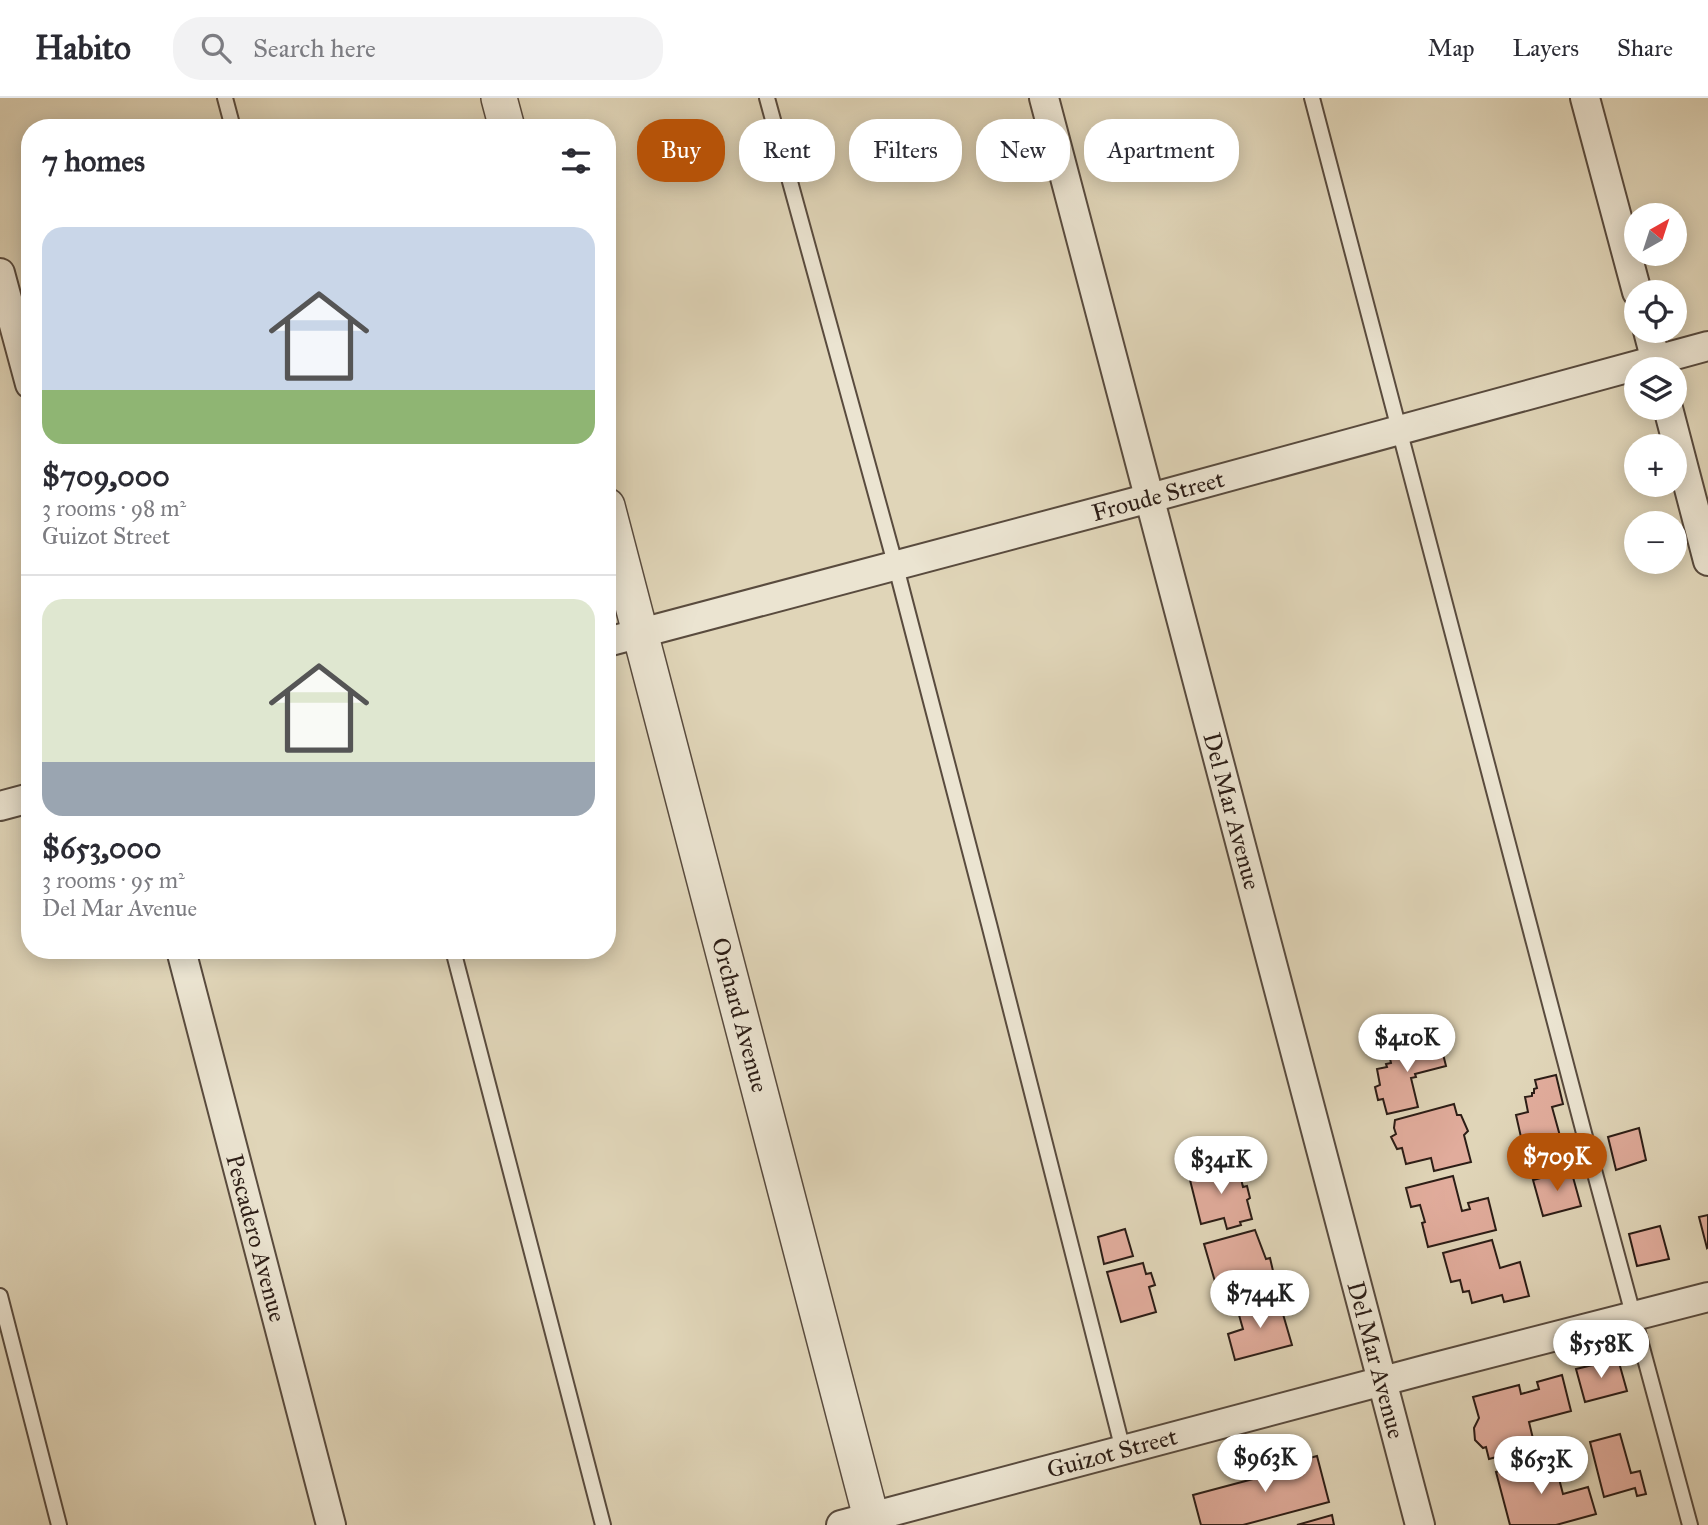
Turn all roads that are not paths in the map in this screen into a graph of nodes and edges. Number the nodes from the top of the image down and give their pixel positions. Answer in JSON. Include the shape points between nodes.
{"nodes":[{"id":1,"x":225,"y":98,"type":"edge"},
{"id":2,"x":499,"y":98,"type":"edge"},
{"id":3,"x":767,"y":98,"type":"edge"},
{"id":4,"x":1044,"y":98,"type":"edge"},
{"id":5,"x":1312,"y":98,"type":"edge"},
{"id":6,"x":1585,"y":98,"type":"edge"},
{"id":7,"x":231,"y":119,"type":"edge"},
{"id":8,"x":505,"y":119,"type":"edge"},
{"id":9,"x":0,"y":273,"type":"edge"},
{"id":10,"x":1634,"y":280,"type":"edge"},
{"id":11,"x":1708,"y":346,"type":"edge"},
{"id":12,"x":21,"y":351,"type":"edge"},
{"id":13,"x":1678,"y":357,"type":"edge"},
{"id":14,"x":1624,"y":373,"type":"edge"},
{"id":15,"x":1671,"y":420,"type":"edge"},
{"id":16,"x":1400,"y":429,"type":"junction"},
{"id":17,"x":1150,"y":498,"type":"junction"},
{"id":18,"x":616,"y":539,"type":"edge"},
{"id":19,"x":1708,"y":561,"type":"edge"},
{"id":20,"x":896,"y":566,"type":"junction"},
{"id":21,"x":641,"y":632,"type":"junction"},
{"id":22,"x":616,"y":639,"type":"edge"},
{"id":23,"x":21,"y":800,"type":"edge"},
{"id":24,"x":0,"y":806,"type":"edge"},
{"id":25,"x":183,"y":959,"type":"edge"},
{"id":26,"x":455,"y":959,"type":"edge"},
{"id":27,"x":0,"y":1296,"type":"edge"},
{"id":28,"x":1708,"y":1297,"type":"edge"},
{"id":29,"x":1634,"y":1316,"type":"junction"},
{"id":30,"x":1382,"y":1383,"type":"junction"},
{"id":31,"x":1123,"y":1450,"type":"junction"},
{"id":32,"x":861,"y":1522,"type":"edge"},
{"id":33,"x":59,"y":1525,"type":"edge"},
{"id":34,"x":331,"y":1525,"type":"edge"},
{"id":35,"x":603,"y":1525,"type":"edge"},
{"id":36,"x":1420,"y":1525,"type":"edge"},
{"id":37,"x":1690,"y":1525,"type":"edge"}],
"edges":[{"from":1,"to":7,"type":"lane"},
{"from":2,"to":8,"type":"street"},
{"from":3,"to":20,"type":"lane"},
{"from":4,"to":17,"type":"street","name":"Del Mar Avenue"},
{"from":5,"to":16,"type":"lane"},
{"from":6,"to":10,"type":"street"},
{"from":9,"to":12,"type":"street"},
{"from":11,"to":13,"type":"street","name":"Froude Street"},
{"from":14,"to":16,"type":"street","name":"Froude Street"},
{"from":15,"to":19,"type":"street"},
{"from":16,"to":17,"type":"street","name":"Froude Street"},
{"from":16,"to":29,"type":"lane"},
{"from":17,"to":20,"type":"street","name":"Froude Street"},
{"from":17,"to":30,"type":"street","name":"Del Mar Avenue"},
{"from":18,"to":21,"type":"street","name":"Orchard Avenue"},
{"from":20,"to":21,"type":"street","name":"Froude Street"},
{"from":20,"to":31,"type":"lane"},
{"from":21,"to":22,"type":"street","name":"Froude Street"},
{"from":21,"to":32,"type":"street","name":"Orchard Avenue"},
{"from":23,"to":24,"type":"street"},
{"from":25,"to":34,"type":"street","name":"Pescadero Avenue"},
{"from":26,"to":35,"type":"lane"},
{"from":27,"to":33,"type":"lane"},
{"from":28,"to":29,"type":"street","name":"Guizot Street"},
{"from":29,"to":30,"type":"street","name":"Guizot Street"},
{"from":29,"to":37,"type":"lane"},
{"from":30,"to":31,"type":"street","name":"Guizot Street"},
{"from":30,"to":36,"type":"street","name":"Del Mar Avenue"},
{"from":31,"to":32,"type":"street","name":"Guizot Street"}]}
